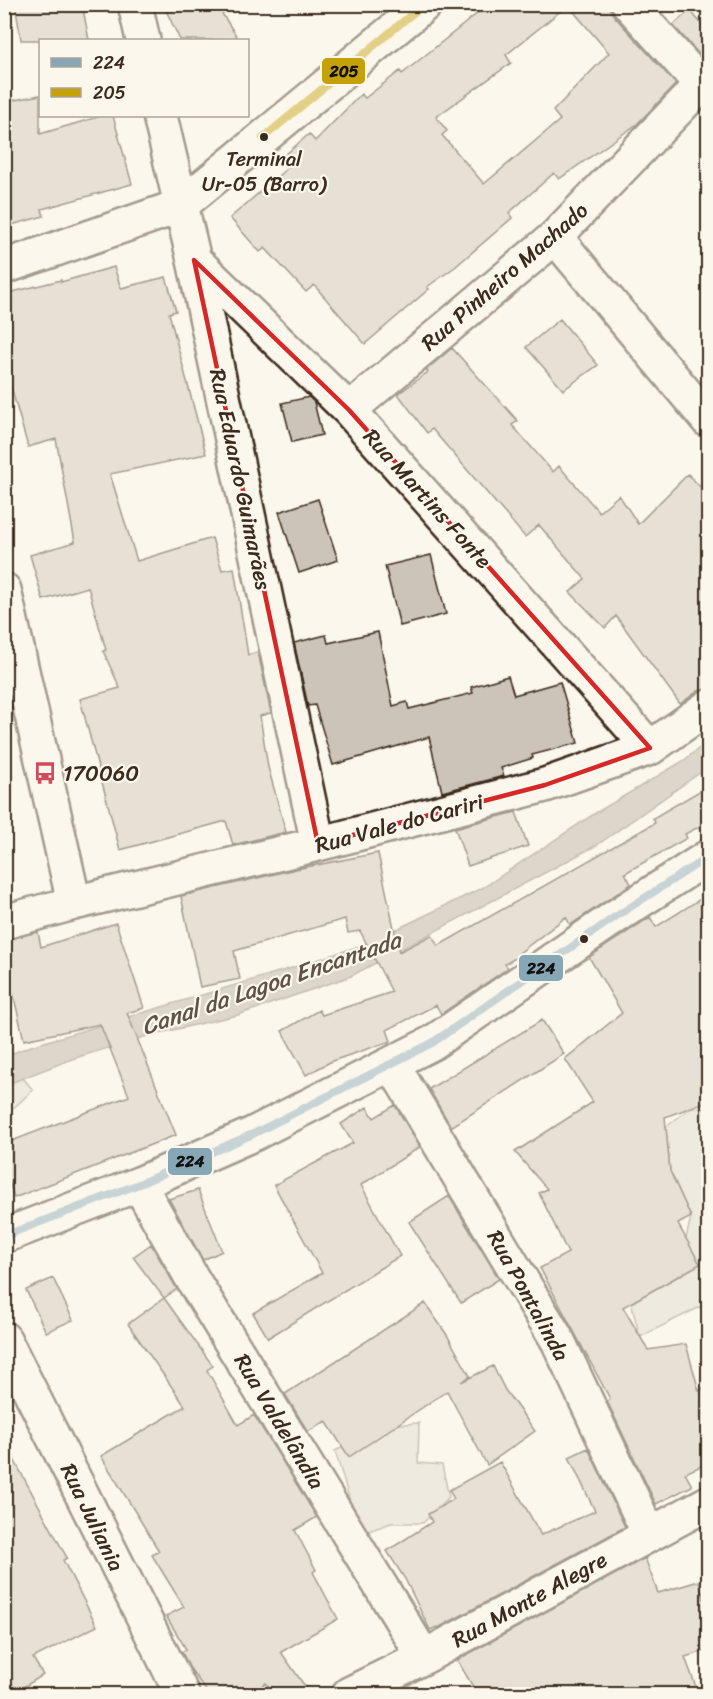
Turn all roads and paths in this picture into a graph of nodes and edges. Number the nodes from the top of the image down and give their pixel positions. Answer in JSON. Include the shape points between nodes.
{"nodes":[{"id":1,"x":135,"y":4,"type":"edge"},
{"id":2,"x":425,"y":4,"type":"edge"},
{"id":3,"x":629,"y":4,"type":"edge"},
{"id":4,"x":143,"y":39,"type":"edge"},
{"id":5,"x":705,"y":88,"type":"edge"},
{"id":6,"x":160,"y":117,"type":"edge"},
{"id":7,"x":180,"y":206,"type":"junction"},
{"id":8,"x":555,"y":237,"type":"junction"},
{"id":9,"x":194,"y":260,"type":"junction"},
{"id":10,"x":4,"y":267,"type":"edge"},
{"id":11,"x":703,"y":402,"type":"edge"},
{"id":12,"x":350,"y":410,"type":"junction"},
{"id":13,"x":4,"y":590,"type":"edge"},
{"id":14,"x":708,"y":707,"type":"edge"},
{"id":15,"x":650,"y":748,"type":"junction"},
{"id":16,"x":318,"y":844,"type":"junction"},
{"id":17,"x":708,"y":857,"type":"edge"},
{"id":18,"x":74,"y":903,"type":"junction"},
{"id":19,"x":4,"y":922,"type":"edge"},
{"id":20,"x":392,"y":1064,"type":"junction"},
{"id":21,"x":139,"y":1184,"type":"junction"},
{"id":22,"x":4,"y":1236,"type":"edge"},
{"id":23,"x":4,"y":1339,"type":"edge"},
{"id":24,"x":708,"y":1503,"type":"edge"},
{"id":25,"x":649,"y":1534,"type":"junction"},
{"id":26,"x":424,"y":1657,"type":"junction"},
{"id":27,"x":182,"y":1695,"type":"edge"},
{"id":28,"x":349,"y":1695,"type":"edge"}],
"edges":[{"from":1,"to":4,"type":"street"},
{"from":2,"to":7,"type":"street"},
{"from":3,"to":5,"type":"street"},
{"from":5,"to":8,"type":"street","name":"Rua Pinheiro Machado"},
{"from":6,"to":7,"type":"street","name":"Rua Eduardo Guimarães"},
{"from":7,"to":9,"type":"street","name":"Rua Eduardo Guimarães"},
{"from":7,"to":10,"type":"street"},
{"from":8,"to":11,"type":"street"},
{"from":8,"to":12,"type":"street","name":"Rua Pinheiro Machado"},
{"from":9,"to":12,"type":"street","name":"Rua Martins Fonte"},
{"from":9,"to":16,"type":"street","name":"Rua Eduardo Guimarães"},
{"from":12,"to":15,"type":"street","name":"Rua Martins Fonte"},
{"from":13,"to":18,"type":"street"},
{"from":14,"to":15,"type":"street","name":"Rua Vale do Cariri"},
{"from":15,"to":16,"type":"street","name":"Rua Vale do Cariri","via":[[545,785]]},
{"from":16,"to":18,"type":"street","name":"Rua Vale do Cariri"},
{"from":17,"to":20,"type":"street","via":[[432,1043]]},
{"from":18,"to":19,"type":"street","name":"Rua Vale do Cariri"},
{"from":20,"to":21,"type":"street","via":[[253,1134]]},
{"from":20,"to":25,"type":"street","name":"Rua Pontalinda","via":[[558,1341]]},
{"from":21,"to":22,"type":"street"},
{"from":21,"to":26,"type":"street","name":"Rua Valdelândia","via":[[193,1280]]},
{"from":23,"to":27,"type":"street","name":"Rua Juliania"},
{"from":24,"to":25,"type":"street","name":"Rua Monte Alegre"},
{"from":25,"to":26,"type":"street","name":"Rua Monte Alegre"},
{"from":26,"to":28,"type":"street","name":"Rua Monte Alegre"}]}
